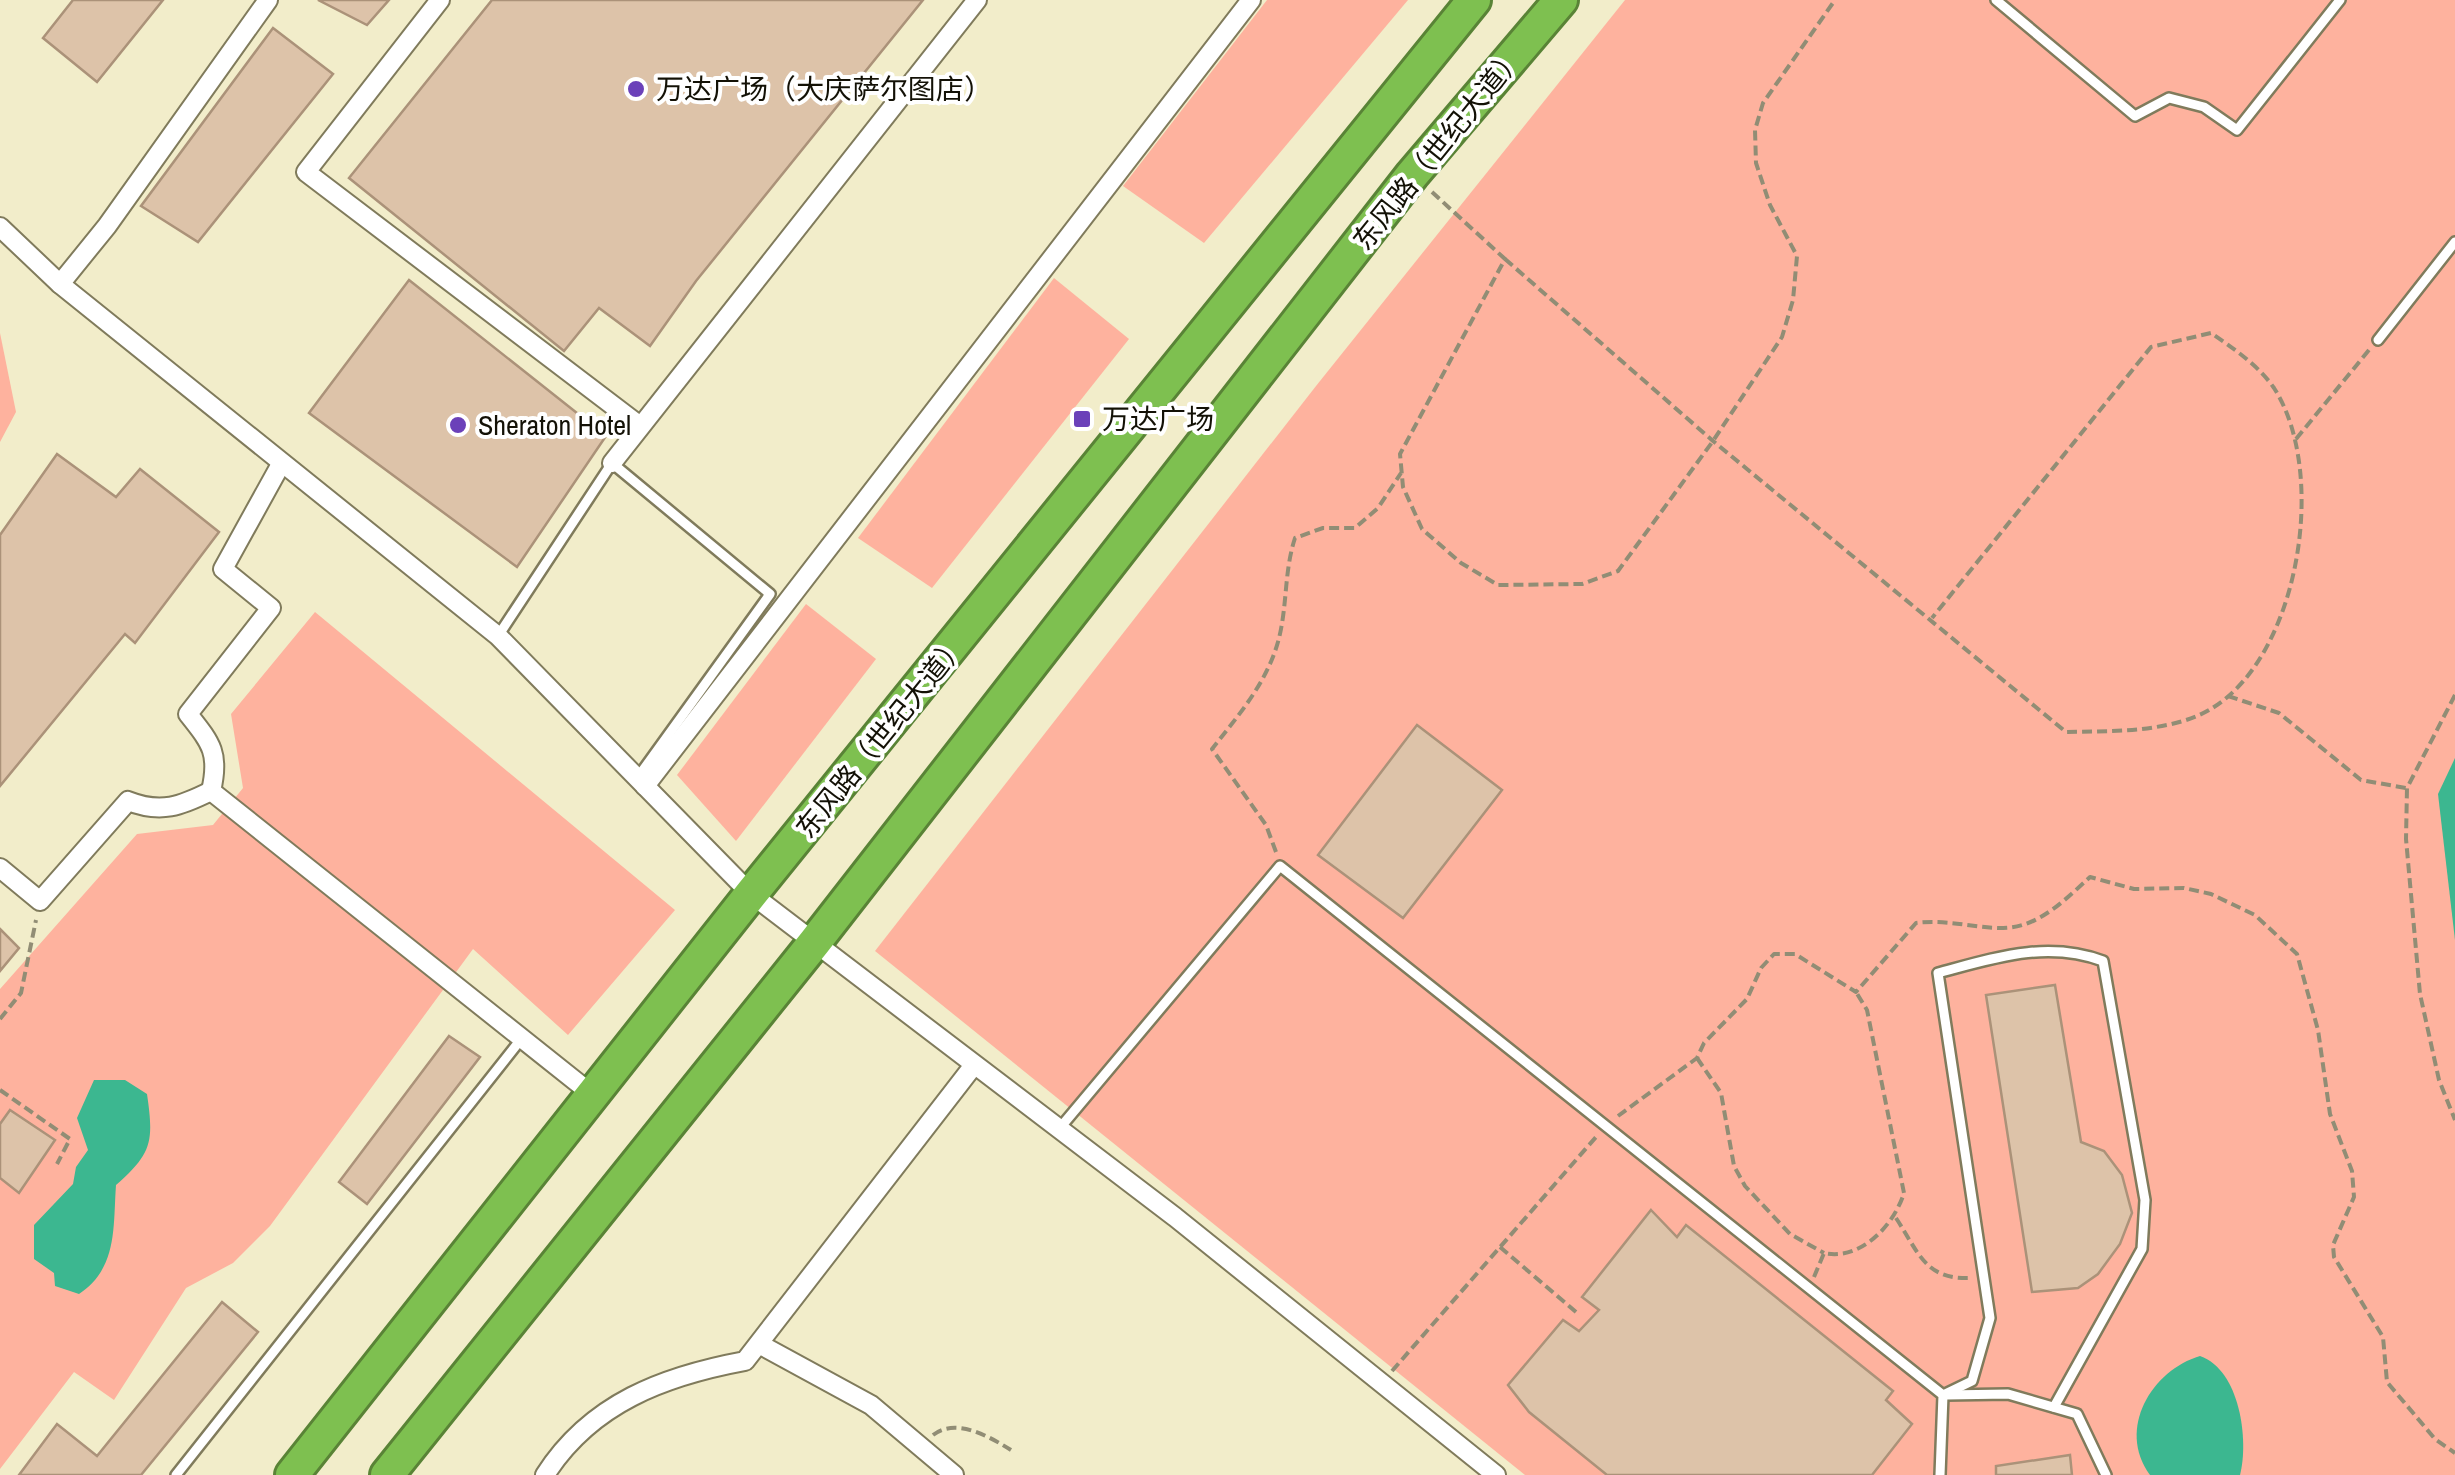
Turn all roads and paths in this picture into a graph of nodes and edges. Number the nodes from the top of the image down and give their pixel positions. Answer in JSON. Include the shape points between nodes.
{"nodes":[{"id":1,"x":268,"y":0,"type":"edge"},
{"id":2,"x":440,"y":0,"type":"edge"},
{"id":3,"x":977,"y":0,"type":"edge"},
{"id":4,"x":1251,"y":0,"type":"edge"},
{"id":5,"x":1474,"y":0,"type":"edge"},
{"id":6,"x":1560,"y":0,"type":"edge"},
{"id":7,"x":1835,"y":0,"type":"edge"},
{"id":8,"x":1996,"y":0,"type":"edge"},
{"id":9,"x":2340,"y":0,"type":"edge"},
{"id":10,"x":1412,"y":175,"type":"junction"},
{"id":11,"x":0,"y":227,"type":"edge"},
{"id":12,"x":2455,"y":242,"type":"edge"},
{"id":13,"x":1506,"y":259,"type":"junction"},
{"id":14,"x":60,"y":284,"type":"junction"},
{"id":15,"x":2378,"y":340,"type":"joint"},
{"id":16,"x":640,"y":426,"type":"junction"},
{"id":17,"x":2296,"y":439,"type":"junction"},
{"id":18,"x":1713,"y":441,"type":"junction"},
{"id":19,"x":612,"y":463,"type":"junction"},
{"id":20,"x":281,"y":464,"type":"junction"},
{"id":21,"x":1401,"y":472,"type":"junction"},
{"id":22,"x":1932,"y":618,"type":"junction"},
{"id":23,"x":498,"y":636,"type":"junction"},
{"id":24,"x":2455,"y":695,"type":"edge"},
{"id":25,"x":2228,"y":696,"type":"junction"},
{"id":26,"x":641,"y":782,"type":"junction"},
{"id":27,"x":2406,"y":788,"type":"junction"},
{"id":28,"x":211,"y":791,"type":"junction"},
{"id":29,"x":1280,"y":866,"type":"junction"},
{"id":30,"x":0,"y":868,"type":"edge"},
{"id":31,"x":751,"y":894,"type":"junction"},
{"id":32,"x":40,"y":901,"type":"junction"},
{"id":33,"x":814,"y":943,"type":"junction"},
{"id":34,"x":1856,"y":992,"type":"junction"},
{"id":35,"x":0,"y":1020,"type":"edge"},
{"id":36,"x":522,"y":1037,"type":"junction"},
{"id":37,"x":1697,"y":1058,"type":"junction"},
{"id":38,"x":974,"y":1064,"type":"junction"},
{"id":39,"x":0,"y":1090,"type":"edge"},
{"id":40,"x":593,"y":1095,"type":"junction"},
{"id":41,"x":2455,"y":1120,"type":"edge"},
{"id":42,"x":1606,"y":1126,"type":"junction"},
{"id":43,"x":1058,"y":1129,"type":"junction"},
{"id":44,"x":57,"y":1164,"type":"dead end"},
{"id":45,"x":1896,"y":1218,"type":"junction"},
{"id":46,"x":1500,"y":1248,"type":"junction"},
{"id":47,"x":1824,"y":1253,"type":"junction"},
{"id":48,"x":1984,"y":1277,"type":"junction"},
{"id":49,"x":1809,"y":1288,"type":"junction"},
{"id":50,"x":1576,"y":1312,"type":"dead end"},
{"id":51,"x":759,"y":1344,"type":"junction"},
{"id":52,"x":1382,"y":1383,"type":"junction"},
{"id":53,"x":1943,"y":1395,"type":"junction"},
{"id":54,"x":2054,"y":1407,"type":"junction"},
{"id":55,"x":921,"y":1444,"type":"junction"},
{"id":56,"x":1011,"y":1450,"type":"dead end"},
{"id":57,"x":2455,"y":1453,"type":"edge"},
{"id":58,"x":176,"y":1475,"type":"edge"},
{"id":59,"x":292,"y":1475,"type":"edge"},
{"id":60,"x":387,"y":1475,"type":"edge"},
{"id":61,"x":545,"y":1475,"type":"edge"},
{"id":62,"x":954,"y":1475,"type":"edge"},
{"id":63,"x":1496,"y":1475,"type":"edge"},
{"id":64,"x":1940,"y":1475,"type":"edge"},
{"id":65,"x":2106,"y":1475,"type":"edge"}],
"edges":[{"from":1,"to":14,"type":"street"},
{"from":2,"to":16,"type":"street","via":[[306,172]]},
{"from":3,"to":16,"type":"street"},
{"from":4,"to":26,"type":"street"},
{"from":5,"to":31,"type":"highway","name":"东风路（世纪大道）"},
{"from":6,"to":10,"type":"highway","name":"东风路（世纪大道）"},
{"from":7,"to":18,"type":"path","via":[[1763,103],[1755,130],[1760,177],[1798,256],[1793,300],[1782,337]]},
{"from":8,"to":9,"type":"lane","via":[[2135,116],[2169,98],[2204,107],[2236,130]]},
{"from":10,"to":13,"type":"path"},
{"from":10,"to":33,"type":"highway","name":"东风路（世纪大道）"},
{"from":11,"to":14,"type":"street"},
{"from":12,"to":15,"type":"lane"},
{"from":13,"to":18,"type":"path"},
{"from":13,"to":21,"type":"path","via":[[1420,412],[1400,454]]},
{"from":14,"to":20,"type":"street"},
{"from":15,"to":17,"type":"path"},
{"from":16,"to":19,"type":"street"},
{"from":17,"to":22,"type":"path","via":[[2274,388],[2212,333],[2151,348]]},
{"from":17,"to":25,"type":"path","via":[[2303,523],[2294,573],[2261,660]]},
{"from":18,"to":21,"type":"path","via":[[1618,571],[1582,584],[1498,585],[1461,563],[1422,529]]},
{"from":18,"to":22,"type":"path"},
{"from":19,"to":23,"type":"lane"},
{"from":19,"to":26,"type":"lane","via":[[770,594]]},
{"from":20,"to":23,"type":"street"},
{"from":20,"to":28,"type":"street","via":[[222,569],[271,608],[188,714],[218,763]]},
{"from":21,"to":29,"type":"path","via":[[1378,508],[1355,528],[1323,528],[1295,538],[1284,570],[1281,629],[1262,685],[1212,749],[1266,824]]},
{"from":22,"to":25,"type":"path","via":[[2066,732],[2180,720]]},
{"from":23,"to":26,"type":"street"},
{"from":24,"to":27,"type":"path"},
{"from":25,"to":27,"type":"path","via":[[2279,712],[2361,780]]},
{"from":26,"to":31,"type":"street"},
{"from":27,"to":41,"type":"path","via":[[2408,900],[2420,994]]},
{"from":28,"to":32,"type":"street","via":[[175,809],[128,801]]},
{"from":28,"to":36,"type":"street"},
{"from":29,"to":42,"type":"lane"},
{"from":29,"to":43,"type":"lane"},
{"from":30,"to":32,"type":"street"},
{"from":31,"to":33,"type":"street"},
{"from":31,"to":40,"type":"highway","name":"东风路（世纪大道）"},
{"from":32,"to":35,"type":"path","via":[[21,994]]},
{"from":33,"to":38,"type":"street"},
{"from":33,"to":60,"type":"highway","name":"东风路（世纪大道）"},
{"from":34,"to":37,"type":"path","via":[[1795,954],[1774,954],[1747,999]]},
{"from":34,"to":45,"type":"path","via":[[1871,1027],[1904,1193]]},
{"from":34,"to":57,"type":"path","via":[[1916,923],[2026,923],[2090,877],[2134,889],[2211,894],[2267,924],[2297,954],[2318,1030],[2330,1114],[2352,1171],[2354,1197],[2334,1256],[2383,1336],[2387,1382]]},
{"from":36,"to":40,"type":"street"},
{"from":36,"to":58,"type":"lane"},
{"from":37,"to":42,"type":"path"},
{"from":37,"to":47,"type":"path","via":[[1721,1092],[1734,1166],[1745,1186],[1779,1224]]},
{"from":38,"to":43,"type":"street"},
{"from":38,"to":51,"type":"street"},
{"from":39,"to":44,"type":"path","via":[[70,1139]]},
{"from":40,"to":59,"type":"highway","name":"东风路（世纪大道）"},
{"from":42,"to":46,"type":"path"},
{"from":42,"to":49,"type":"lane"},
{"from":43,"to":52,"type":"street"},
{"from":45,"to":47,"type":"path","via":[[1869,1242],[1840,1256]]},
{"from":45,"to":48,"type":"path","via":[[1930,1270],[1948,1279]]},
{"from":46,"to":50,"type":"path"},
{"from":46,"to":52,"type":"path"},
{"from":47,"to":49,"type":"path"},
{"from":48,"to":53,"type":"lane","via":[[1990,1318],[1972,1380]]},
{"from":48,"to":54,"type":"lane","via":[[1938,973],[2015,952],[2076,951],[2103,961],[2145,1200],[2142,1249]]},
{"from":49,"to":53,"type":"lane"},
{"from":51,"to":55,"type":"street","via":[[872,1405]]},
{"from":51,"to":61,"type":"street","via":[[745,1362],[682,1373],[614,1407],[566,1443]]},
{"from":52,"to":63,"type":"street"},
{"from":53,"to":54,"type":"lane","via":[[2008,1394]]},
{"from":53,"to":64,"type":"lane"},
{"from":54,"to":65,"type":"lane","via":[[2077,1414]]},
{"from":55,"to":56,"type":"path","via":[[941,1428],[962,1428]]},
{"from":55,"to":62,"type":"street"}]}
